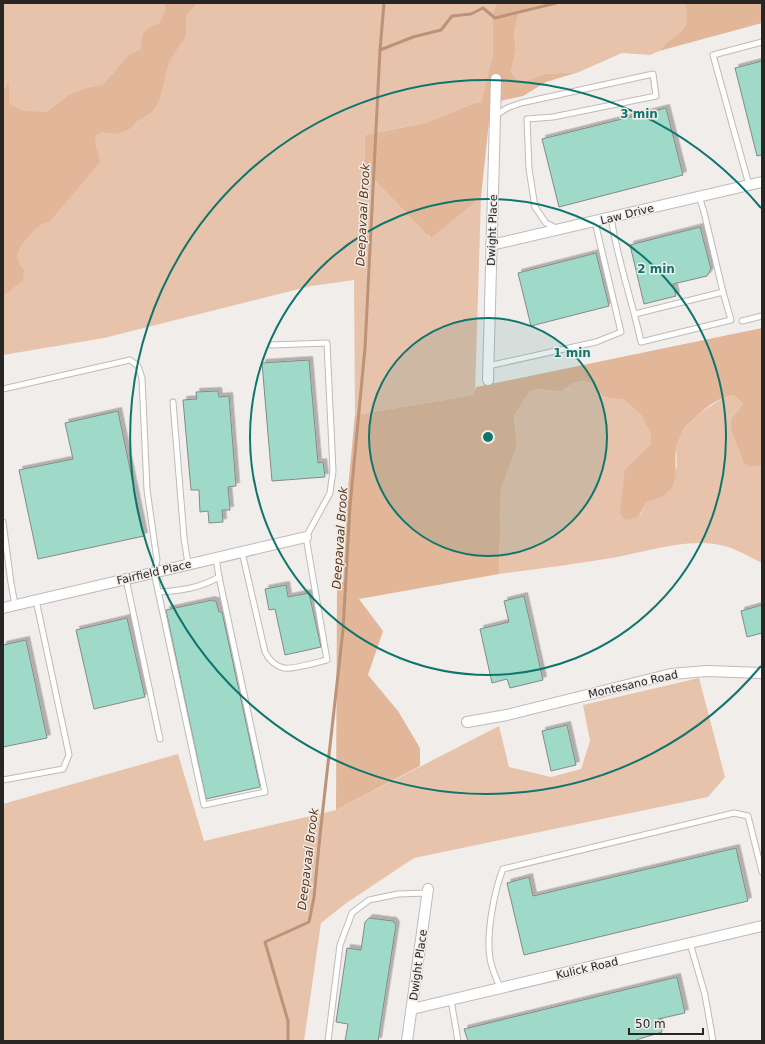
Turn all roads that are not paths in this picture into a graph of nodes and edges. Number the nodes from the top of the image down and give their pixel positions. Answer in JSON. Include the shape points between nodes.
{"nodes":[{"id":1,"x":762,"y":42,"type":"edge"},
{"id":2,"x":496,"y":79,"type":"dead end"},
{"id":3,"x":495,"y":116,"type":"junction"},
{"id":4,"x":762,"y":182,"type":"edge"},
{"id":5,"x":749,"y":185,"type":"junction"},
{"id":6,"x":699,"y":196,"type":"junction"},
{"id":7,"x":611,"y":217,"type":"junction"},
{"id":8,"x":595,"y":222,"type":"junction"},
{"id":9,"x":558,"y":230,"type":"junction"},
{"id":10,"x":491,"y":246,"type":"junction"},
{"id":11,"x":724,"y":292,"type":"junction"},
{"id":12,"x":635,"y":314,"type":"junction"},
{"id":13,"x":762,"y":316,"type":"edge"},
{"id":14,"x":742,"y":321,"type":"dead end"},
{"id":15,"x":271,"y":345,"type":"dead end"},
{"id":16,"x":488,"y":366,"type":"junction"},
{"id":17,"x":488,"y":380,"type":"dead end"},
{"id":18,"x":3,"y":389,"type":"edge"},
{"id":19,"x":173,"y":402,"type":"dead end"},
{"id":20,"x":3,"y":522,"type":"edge"},
{"id":21,"x":306,"y":537,"type":"junction"},
{"id":22,"x":242,"y":552,"type":"junction"},
{"id":23,"x":216,"y":558,"type":"junction"},
{"id":24,"x":188,"y":564,"type":"junction"},
{"id":25,"x":154,"y":572,"type":"junction"},
{"id":26,"x":218,"y":578,"type":"junction"},
{"id":27,"x":126,"y":579,"type":"junction"},
{"id":28,"x":158,"y":592,"type":"junction"},
{"id":29,"x":36,"y":600,"type":"junction"},
{"id":30,"x":15,"y":605,"type":"junction"},
{"id":31,"x":3,"y":608,"type":"edge"},
{"id":32,"x":762,"y":673,"type":"edge"},
{"id":33,"x":467,"y":722,"type":"dead end"},
{"id":34,"x":160,"y":739,"type":"dead end"},
{"id":35,"x":3,"y":780,"type":"edge"},
{"id":36,"x":762,"y":872,"type":"edge"},
{"id":37,"x":428,"y":891,"type":"joint"},
{"id":38,"x":762,"y":926,"type":"edge"},
{"id":39,"x":690,"y":943,"type":"junction"},
{"id":40,"x":500,"y":988,"type":"junction"},
{"id":41,"x":451,"y":1000,"type":"junction"},
{"id":42,"x":412,"y":1009,"type":"junction"},
{"id":43,"x":328,"y":1041,"type":"edge"},
{"id":44,"x":407,"y":1041,"type":"edge"},
{"id":45,"x":458,"y":1041,"type":"edge"},
{"id":46,"x":713,"y":1041,"type":"edge"}],
"edges":[{"from":1,"to":5,"type":"lane","via":[[713,55]]},
{"from":2,"to":3,"type":"street","name":"Dwight Place"},
{"from":3,"to":9,"type":"lane","via":[[521,103],[653,74],[656,96],[553,117],[527,119],[529,169],[535,207],[546,223]]},
{"from":3,"to":10,"type":"street","name":"Dwight Place"},
{"from":4,"to":5,"type":"street","name":"Law Drive"},
{"from":5,"to":6,"type":"street","name":"Law Drive"},
{"from":6,"to":7,"type":"street","name":"Law Drive"},
{"from":6,"to":11,"type":"lane"},
{"from":7,"to":8,"type":"street","name":"Law Drive"},
{"from":7,"to":12,"type":"lane"},
{"from":8,"to":9,"type":"street","name":"Law Drive"},
{"from":8,"to":16,"type":"lane","via":[[621,332],[596,342]]},
{"from":9,"to":10,"type":"street","name":"Law Drive"},
{"from":10,"to":16,"type":"street","name":"Dwight Place"},
{"from":11,"to":12,"type":"lane"},
{"from":11,"to":12,"type":"lane","via":[[731,320],[641,342]]},
{"from":13,"to":14,"type":"lane"},
{"from":15,"to":21,"type":"lane","via":[[327,343],[333,471],[330,493]]},
{"from":16,"to":17,"type":"street","name":"Dwight Place"},
{"from":18,"to":25,"type":"lane","via":[[130,360],[138,366],[142,378],[147,490],[158,560]]},
{"from":19,"to":24,"type":"lane"},
{"from":20,"to":30,"type":"lane"},
{"from":21,"to":22,"type":"street","name":"Fairfield Place"},
{"from":21,"to":22,"type":"lane","via":[[327,660],[311,664],[285,668],[274,664],[268,658]]},
{"from":22,"to":23,"type":"street","name":"Fairfield Place"},
{"from":23,"to":24,"type":"street","name":"Fairfield Place"},
{"from":23,"to":26,"type":"lane"},
{"from":24,"to":25,"type":"street","name":"Fairfield Place"},
{"from":25,"to":27,"type":"street","name":"Fairfield Place"},
{"from":25,"to":28,"type":"lane"},
{"from":26,"to":28,"type":"lane","via":[[206,585]]},
{"from":26,"to":28,"type":"lane","via":[[265,792],[204,805]]},
{"from":27,"to":29,"type":"street","name":"Fairfield Place"},
{"from":27,"to":34,"type":"lane"},
{"from":29,"to":30,"type":"street","name":"Fairfield Place"},
{"from":29,"to":35,"type":"lane","via":[[69,755],[63,769]]},
{"from":30,"to":31,"type":"street","name":"Fairfield Place"},
{"from":32,"to":33,"type":"street","name":"Montesano Road","via":[[707,671],[672,674],[507,715]]},
{"from":36,"to":40,"type":"lane","via":[[748,816],[734,813],[503,869],[489,941],[490,959]]},
{"from":37,"to":42,"type":"street","name":"Dwight Place"},
{"from":37,"to":43,"type":"lane","via":[[369,900],[352,913],[340,944]]},
{"from":38,"to":39,"type":"street","name":"Kulick Road"},
{"from":39,"to":40,"type":"street","name":"Kulick Road"},
{"from":39,"to":46,"type":"lane","via":[[705,995]]},
{"from":40,"to":41,"type":"street","name":"Kulick Road"},
{"from":41,"to":42,"type":"street","name":"Kulick Road"},
{"from":41,"to":45,"type":"lane"},
{"from":42,"to":44,"type":"street","name":"Dwight Place"}]}
